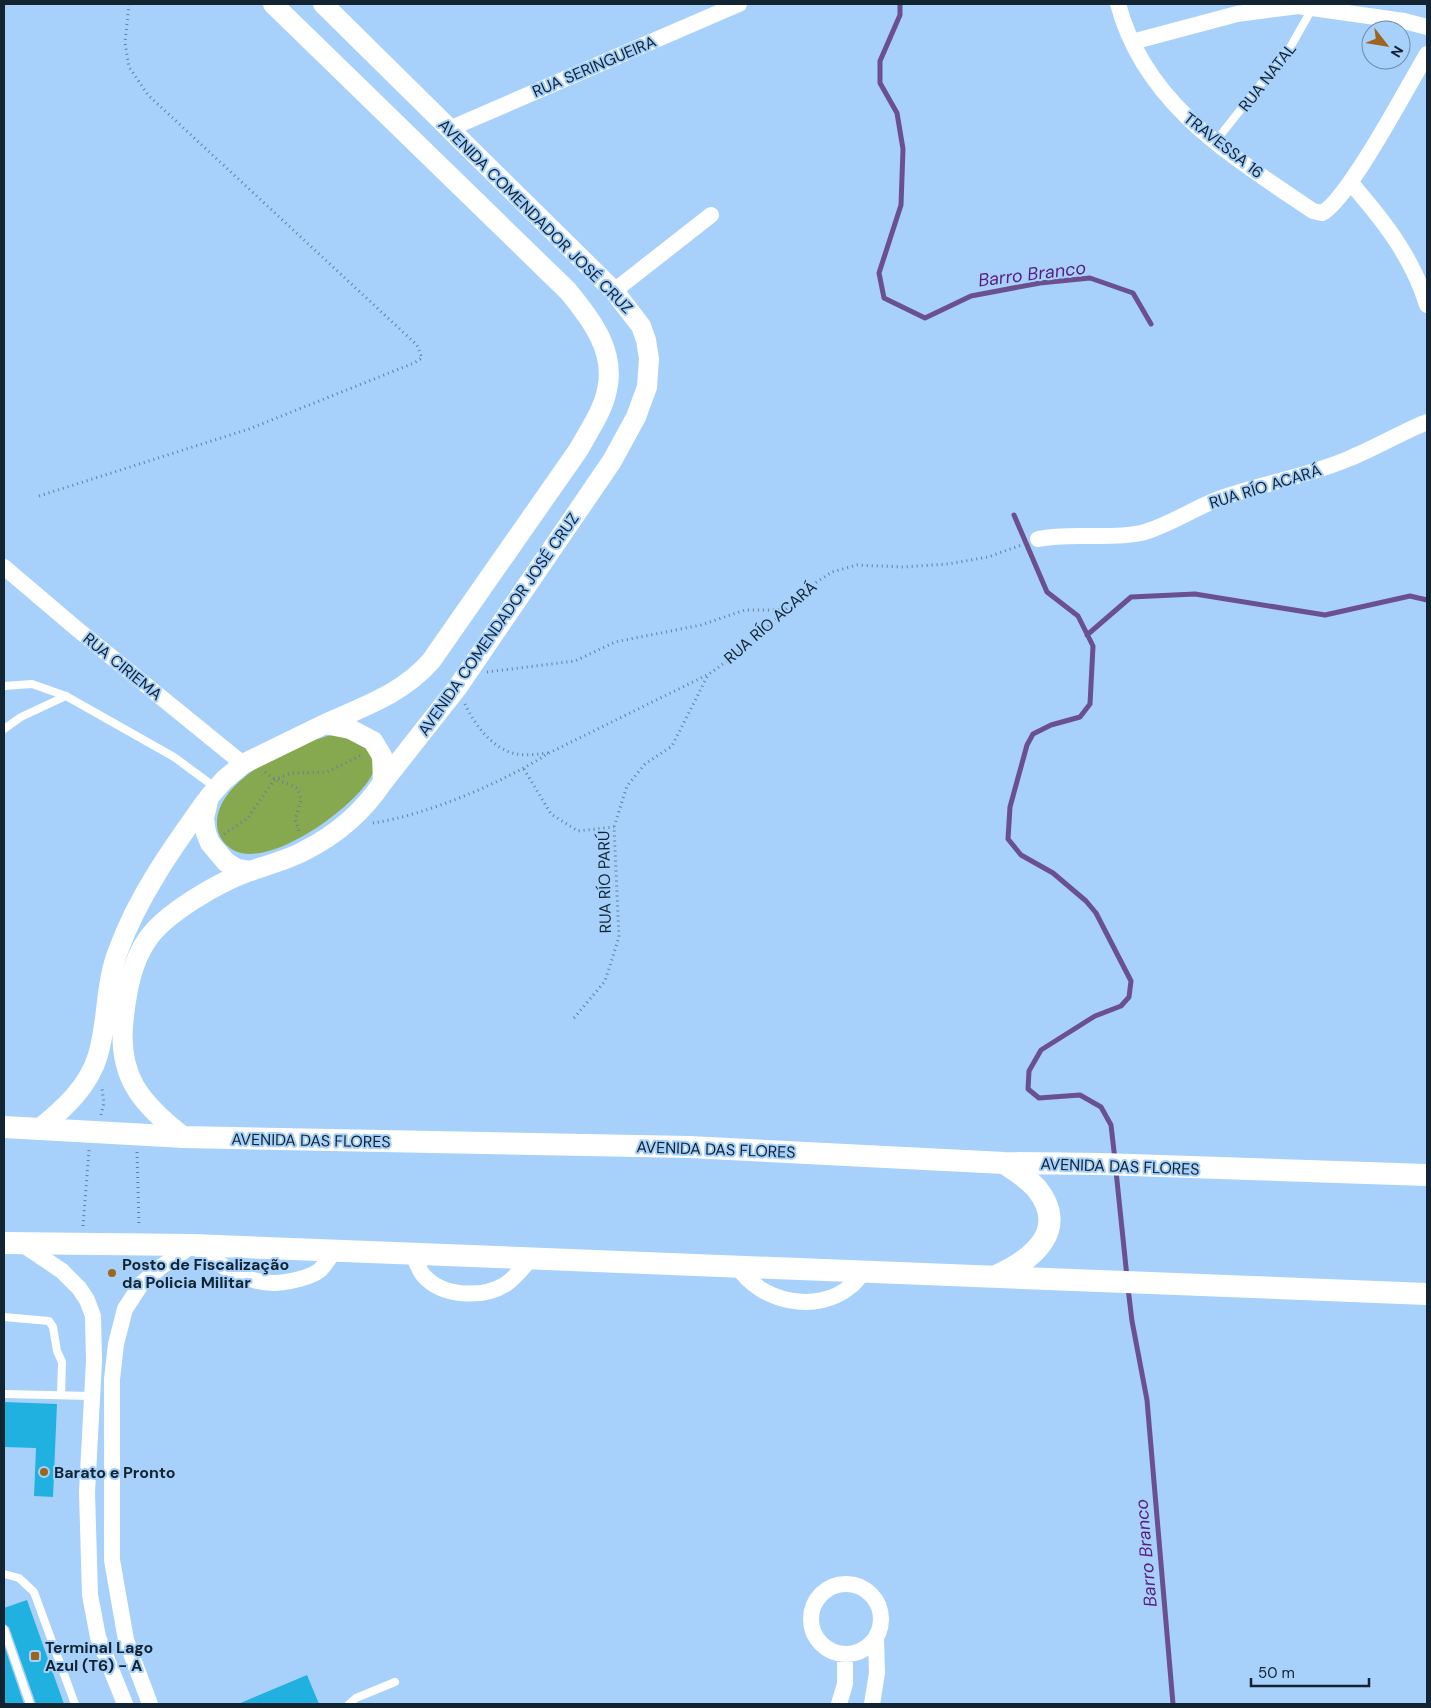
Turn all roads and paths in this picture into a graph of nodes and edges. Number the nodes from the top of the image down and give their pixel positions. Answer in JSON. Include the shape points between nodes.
{"nodes":[{"id":1,"x":129,"y":4,"type":"edge"},
{"id":2,"x":273,"y":4,"type":"edge"},
{"id":3,"x":323,"y":4,"type":"edge"},
{"id":4,"x":739,"y":4,"type":"edge"},
{"id":5,"x":1118,"y":4,"type":"edge"},
{"id":6,"x":1304,"y":6,"type":"edge"},
{"id":7,"x":1427,"y":27,"type":"edge"},
{"id":8,"x":1132,"y":42,"type":"junction"},
{"id":9,"x":1427,"y":54,"type":"edge"},
{"id":10,"x":449,"y":129,"type":"junction"},
{"id":11,"x":1215,"y":142,"type":"junction"},
{"id":12,"x":1350,"y":182,"type":"junction"},
{"id":13,"x":711,"y":215,"type":"dead end"},
{"id":14,"x":614,"y":291,"type":"junction"},
{"id":15,"x":1427,"y":305,"type":"edge"},
{"id":16,"x":1427,"y":422,"type":"edge"},
{"id":17,"x":39,"y":496,"type":"dead end"},
{"id":18,"x":1038,"y":539,"type":"dead end"},
{"id":19,"x":1007,"y":550,"type":"dead end"},
{"id":20,"x":8,"y":575,"type":"edge"},
{"id":21,"x":787,"y":610,"type":"junction"},
{"id":22,"x":709,"y":674,"type":"junction"},
{"id":23,"x":461,"y":681,"type":"junction"},
{"id":24,"x":4,"y":686,"type":"edge"},
{"id":25,"x":66,"y":696,"type":"junction"},
{"id":26,"x":325,"y":724,"type":"junction"},
{"id":27,"x":4,"y":729,"type":"edge"},
{"id":28,"x":378,"y":747,"type":"junction"},
{"id":29,"x":549,"y":753,"type":"junction"},
{"id":30,"x":248,"y":762,"type":"junction"},
{"id":31,"x":524,"y":769,"type":"junction"},
{"id":32,"x":274,"y":780,"type":"junction"},
{"id":33,"x":383,"y":782,"type":"junction"},
{"id":34,"x":212,"y":792,"type":"junction"},
{"id":35,"x":614,"y":827,"type":"junction"},
{"id":36,"x":340,"y":828,"type":"junction"},
{"id":37,"x":210,"y":843,"type":"junction"},
{"id":38,"x":304,"y":851,"type":"junction"},
{"id":39,"x":251,"y":871,"type":"junction"},
{"id":40,"x":574,"y":1018,"type":"dead end"},
{"id":41,"x":90,"y":1073,"type":"junction"},
{"id":42,"x":4,"y":1126,"type":"edge"},
{"id":43,"x":40,"y":1128,"type":"junction"},
{"id":44,"x":90,"y":1132,"type":"junction"},
{"id":45,"x":137,"y":1134,"type":"junction"},
{"id":46,"x":184,"y":1137,"type":"junction"},
{"id":47,"x":1004,"y":1163,"type":"junction"},
{"id":48,"x":1427,"y":1175,"type":"edge"},
{"id":49,"x":82,"y":1244,"type":"junction"},
{"id":50,"x":140,"y":1245,"type":"junction"},
{"id":51,"x":193,"y":1245,"type":"junction"},
{"id":52,"x":10,"y":1246,"type":"edge"},
{"id":53,"x":334,"y":1251,"type":"junction"},
{"id":54,"x":414,"y":1254,"type":"junction"},
{"id":55,"x":530,"y":1259,"type":"junction"},
{"id":56,"x":737,"y":1266,"type":"junction"},
{"id":57,"x":864,"y":1271,"type":"junction"},
{"id":58,"x":995,"y":1276,"type":"junction"},
{"id":59,"x":1427,"y":1294,"type":"edge"},
{"id":60,"x":4,"y":1317,"type":"edge"},
{"id":61,"x":4,"y":1394,"type":"edge"},
{"id":62,"x":61,"y":1395,"type":"junction"},
{"id":63,"x":92,"y":1396,"type":"junction"},
{"id":64,"x":4,"y":1574,"type":"edge"},
{"id":65,"x":4,"y":1629,"type":"edge"},
{"id":66,"x":876,"y":1637,"type":"junction"},
{"id":67,"x":845,"y":1654,"type":"junction"},
{"id":68,"x":395,"y":1682,"type":"dead end"},
{"id":69,"x":30,"y":1704,"type":"edge"},
{"id":70,"x":75,"y":1704,"type":"edge"},
{"id":71,"x":125,"y":1704,"type":"edge"},
{"id":72,"x":150,"y":1704,"type":"edge"},
{"id":73,"x":349,"y":1704,"type":"edge"},
{"id":74,"x":839,"y":1704,"type":"edge"},
{"id":75,"x":872,"y":1704,"type":"edge"}],
"edges":[{"from":1,"to":17,"type":"path","via":[[125,43],[129,67],[148,95],[417,345],[422,358],[250,429]]},
{"from":2,"to":26,"type":"street","name":"AVENIDA COMENDADOR JOSÉ CRUZ","via":[[568,291],[588,314],[601,337],[608,363],[608,390],[579,448],[431,661],[420,674],[384,699]]},
{"from":3,"to":10,"type":"street","name":"AVENIDA COMENDADOR JOSÉ CRUZ"},
{"from":4,"to":10,"type":"street","name":"RUA SERINGUEIRA"},
{"from":5,"to":8,"type":"street","name":"TRAVESSA 16"},
{"from":6,"to":7,"type":"street"},
{"from":6,"to":8,"type":"street","via":[[1237,14]]},
{"from":6,"to":11,"type":"lane","name":"RUA NATAL","via":[[1292,46]]},
{"from":8,"to":11,"type":"street","name":"TRAVESSA 16","via":[[1155,83],[1197,129]]},
{"from":9,"to":12,"type":"street"},
{"from":10,"to":14,"type":"street","name":"AVENIDA COMENDADOR JOSÉ CRUZ"},
{"from":11,"to":12,"type":"street","name":"TRAVESSA 16","via":[[1313,211],[1322,213],[1334,205]]},
{"from":12,"to":15,"type":"street","via":[[1399,241]]},
{"from":13,"to":14,"type":"street"},
{"from":14,"to":23,"type":"street","name":"AVENIDA COMENDADOR JOSÉ CRUZ","via":[[641,326],[647,350],[647,387],[636,417],[612,461]]},
{"from":16,"to":18,"type":"street","name":"RUA RÍO ACARÁ","via":[[1349,459],[1224,497],[1140,533],[1070,534]]},
{"from":19,"to":21,"type":"path","name":"RUA RÍO ACARÁ","via":[[948,564],[842,568],[820,579]]},
{"from":20,"to":30,"type":"street","name":"RUA CIRIEMA"},
{"from":21,"to":22,"type":"path","name":"RUA RÍO ACARÁ","via":[[748,646]]},
{"from":21,"to":23,"type":"path","via":[[745,610],[701,625],[615,642],[575,661]]},
{"from":22,"to":29,"type":"path","name":"RUA RÍO ACARÁ"},
{"from":22,"to":35,"type":"path","name":"RUA RÍO PARÚ","via":[[672,746],[644,764],[628,786]]},
{"from":23,"to":29,"type":"path","name":"RUA RÍO ACARÁ","via":[[476,723],[485,735],[514,754]]},
{"from":23,"to":33,"type":"street","name":"AVENIDA COMENDADOR JOSÉ CRUZ"},
{"from":24,"to":25,"type":"lane","via":[[32,684]]},
{"from":25,"to":27,"type":"lane","via":[[21,717]]},
{"from":25,"to":34,"type":"lane","via":[[174,757]]},
{"from":26,"to":28,"type":"street","via":[[356,732]]},
{"from":26,"to":30,"type":"street","name":"AVENIDA COMENDADOR JOSÉ CRUZ"},
{"from":28,"to":32,"type":"path","via":[[327,772],[291,773]]},
{"from":28,"to":33,"type":"street"},
{"from":29,"to":31,"type":"path","name":"RUA RÍO ACARÁ"},
{"from":30,"to":32,"type":"path"},
{"from":30,"to":34,"type":"street","name":"AVENIDA COMENDADOR JOSÉ CRUZ"},
{"from":31,"to":35,"type":"path","via":[[551,814],[578,831]]},
{"from":31,"to":36,"type":"path","name":"RUA RÍO ACARÁ","via":[[409,816]]},
{"from":32,"to":37,"type":"path","via":[[248,819]]},
{"from":32,"to":38,"type":"path","via":[[298,789],[301,800],[295,820]]},
{"from":33,"to":36,"type":"street","name":"AVENIDA COMENDADOR JOSÉ CRUZ","via":[[364,807]]},
{"from":34,"to":37,"type":"street","via":[[204,818]]},
{"from":34,"to":41,"type":"street","via":[[166,856],[118,950],[111,973],[98,1056]]},
{"from":35,"to":40,"type":"path","name":"RUA RÍO PARÚ","via":[[619,937],[605,981]]},
{"from":36,"to":38,"type":"street","name":"AVENIDA COMENDADOR JOSÉ CRUZ"},
{"from":37,"to":39,"type":"street","via":[[226,862],[237,869]]},
{"from":38,"to":39,"type":"street","name":"AVENIDA COMENDADOR JOSÉ CRUZ"},
{"from":39,"to":46,"type":"street","via":[[205,893],[159,926],[140,952],[132,974],[123,1024],[126,1068],[134,1089]]},
{"from":41,"to":43,"type":"street","via":[[66,1107]]},
{"from":41,"to":44,"type":"path","via":[[101,1087],[104,1103],[102,1114]]},
{"from":42,"to":43,"type":"main road","name":"AVENIDA DAS FLORES"},
{"from":43,"to":44,"type":"main road","name":"AVENIDA DAS FLORES"},
{"from":44,"to":45,"type":"main road","name":"AVENIDA DAS FLORES"},
{"from":44,"to":49,"type":"path"},
{"from":45,"to":46,"type":"main road","name":"AVENIDA DAS FLORES"},
{"from":45,"to":50,"type":"path"},
{"from":46,"to":47,"type":"main road","name":"AVENIDA DAS FLORES","via":[[689,1147]]},
{"from":47,"to":48,"type":"main road","name":"AVENIDA DAS FLORES"},
{"from":47,"to":58,"type":"main road","via":[[1037,1189],[1046,1202],[1049,1224],[1045,1239],[1036,1252],[1012,1269]]},
{"from":49,"to":50,"type":"main road"},
{"from":49,"to":52,"type":"main road"},
{"from":50,"to":51,"type":"main road"},
{"from":51,"to":53,"type":"main road"},
{"from":51,"to":53,"type":"street","via":[[234,1274],[272,1283],[309,1276],[320,1270]]},
{"from":51,"to":72,"type":"street","via":[[142,1283],[125,1309],[112,1379],[112,1560],[126,1640]]},
{"from":52,"to":63,"type":"street","via":[[62,1271],[87,1300],[93,1316]]},
{"from":53,"to":54,"type":"main road"},
{"from":54,"to":55,"type":"main road"},
{"from":54,"to":55,"type":"street","via":[[423,1275],[431,1282],[450,1291],[471,1294],[505,1284]]},
{"from":55,"to":56,"type":"main road"},
{"from":56,"to":57,"type":"main road"},
{"from":56,"to":57,"type":"street","via":[[744,1277],[764,1292],[801,1302],[840,1293],[852,1286]]},
{"from":57,"to":58,"type":"main road"},
{"from":58,"to":59,"type":"main road"},
{"from":60,"to":62,"type":"lane","via":[[49,1321],[62,1362]]},
{"from":61,"to":62,"type":"lane"},
{"from":62,"to":63,"type":"lane"},
{"from":63,"to":71,"type":"street","via":[[87,1492],[90,1595],[98,1637]]},
{"from":64,"to":70,"type":"lane","via":[[19,1578],[34,1592]]},
{"from":65,"to":69,"type":"lane"},
{"from":66,"to":67,"type":"street","via":[[863,1650]]},
{"from":66,"to":67,"type":"street","via":[[880,1627],[879,1605],[865,1589],[845,1584],[824,1591],[812,1609],[813,1630],[825,1647]]},
{"from":66,"to":75,"type":"street","via":[[877,1673]]},
{"from":67,"to":74,"type":"street","via":[[845,1684]]},
{"from":68,"to":73,"type":"lane"}]}
